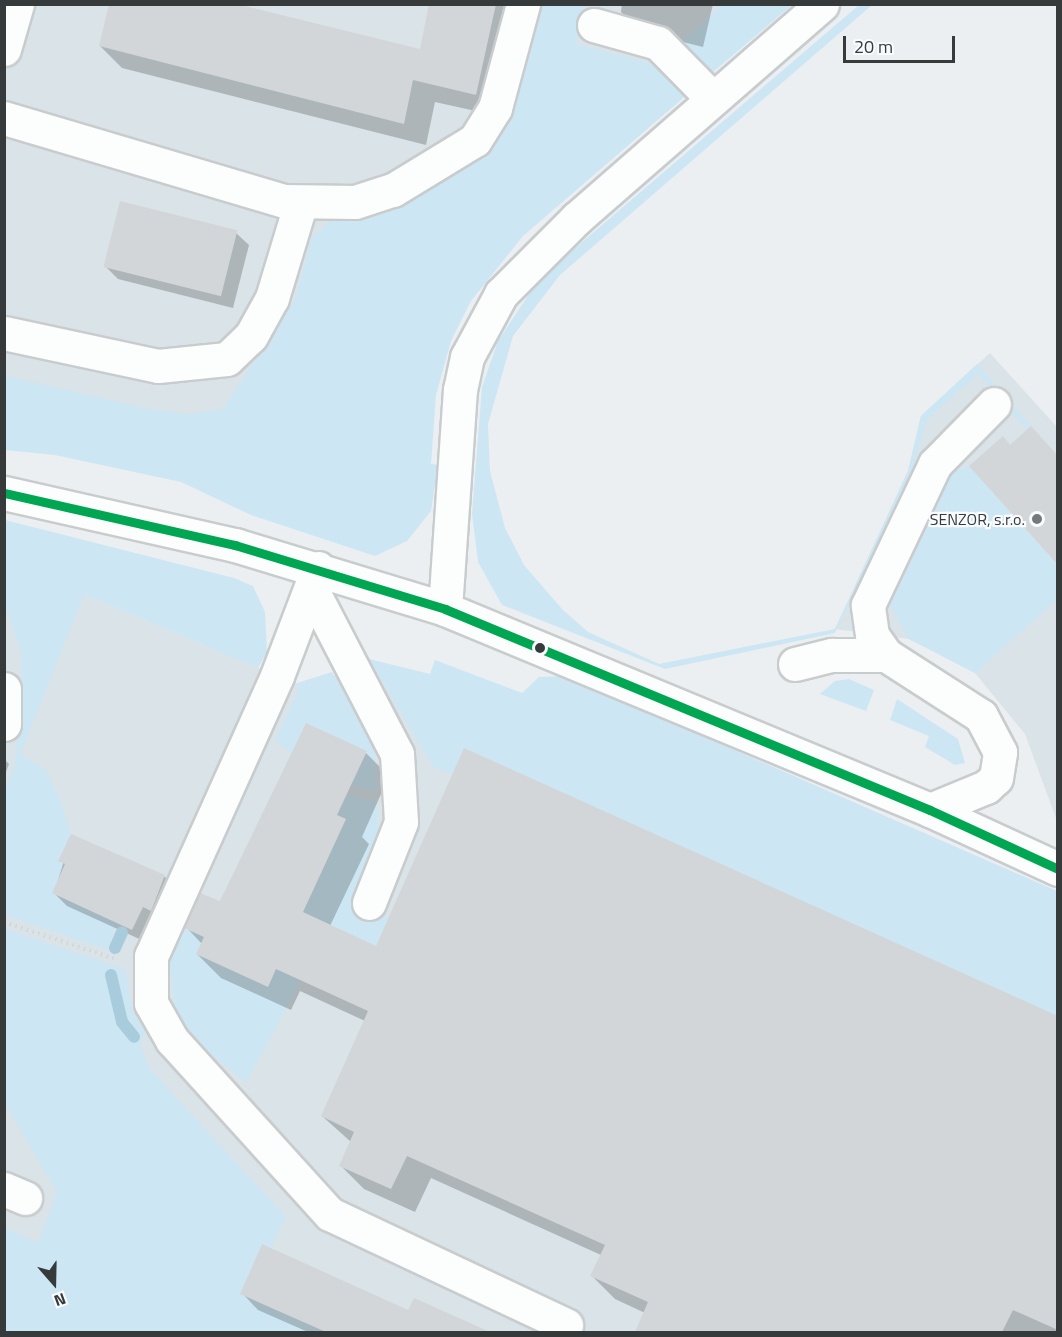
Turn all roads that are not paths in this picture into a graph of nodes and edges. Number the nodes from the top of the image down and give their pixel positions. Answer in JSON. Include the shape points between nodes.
{"nodes":[{"id":1,"x":16,"y":4,"type":"edge"},
{"id":2,"x":523,"y":4,"type":"edge"},
{"id":3,"x":822,"y":4,"type":"edge"},
{"id":4,"x":594,"y":25,"type":"dead end"},
{"id":5,"x":4,"y":49,"type":"edge"},
{"id":6,"x":713,"y":99,"type":"junction"},
{"id":7,"x":4,"y":118,"type":"edge"},
{"id":8,"x":301,"y":202,"type":"junction"},
{"id":9,"x":4,"y":333,"type":"edge"},
{"id":10,"x":994,"y":404,"type":"dead end"},
{"id":11,"x":4,"y":493,"type":"edge"},
{"id":12,"x":315,"y":578,"type":"junction"},
{"id":13,"x":445,"y":609,"type":"junction"},
{"id":14,"x":886,"y":655,"type":"junction"},
{"id":15,"x":795,"y":664,"type":"dead end"},
{"id":16,"x":4,"y":689,"type":"edge"},
{"id":17,"x":4,"y":724,"type":"edge"},
{"id":18,"x":930,"y":810,"type":"junction"},
{"id":19,"x":1058,"y":869,"type":"edge"},
{"id":20,"x":369,"y":903,"type":"dead end"},
{"id":21,"x":566,"y":1325,"type":"dead end"}],
"edges":[{"from":1,"to":5,"type":"street"},
{"from":2,"to":8,"type":"street","via":[[495,108],[475,140],[393,190],[355,202]]},
{"from":3,"to":6,"type":"street"},
{"from":4,"to":6,"type":"street","via":[[658,43]]},
{"from":6,"to":13,"type":"street","via":[[577,218],[501,294],[482,325],[460,390]]},
{"from":7,"to":8,"type":"street"},
{"from":8,"to":9,"type":"street","via":[[272,298],[250,336],[227,359],[158,366]]},
{"from":10,"to":14,"type":"street","via":[[935,464],[868,605],[872,635]]},
{"from":11,"to":12,"type":"street"},
{"from":12,"to":13,"type":"street"},
{"from":12,"to":20,"type":"street","via":[[397,754],[401,822]]},
{"from":12,"to":21,"type":"street","via":[[151,956],[151,1003],[172,1040],[312,1199],[351,1226]]},
{"from":13,"to":18,"type":"street"},
{"from":14,"to":15,"type":"street","via":[[832,655]]},
{"from":14,"to":18,"type":"street","via":[[981,716],[1000,752],[996,778],[986,787]]},
{"from":16,"to":17,"type":"street"},
{"from":18,"to":19,"type":"street"}]}
